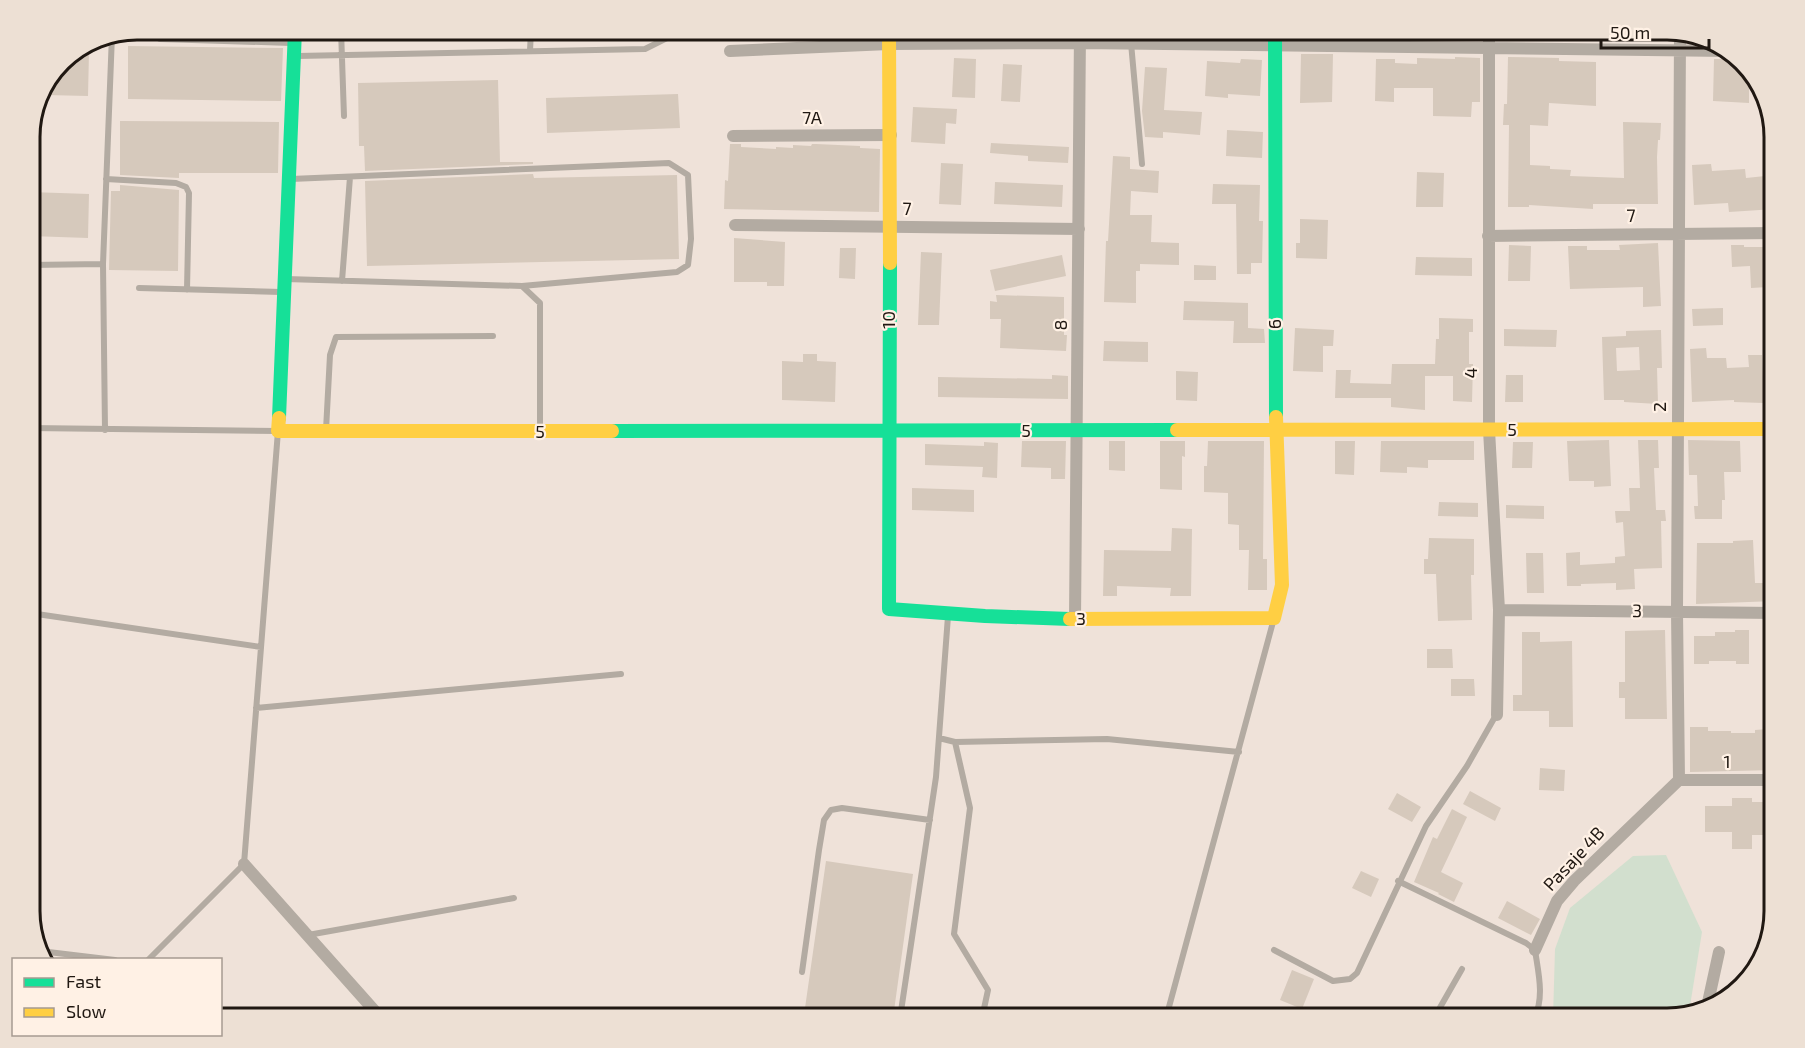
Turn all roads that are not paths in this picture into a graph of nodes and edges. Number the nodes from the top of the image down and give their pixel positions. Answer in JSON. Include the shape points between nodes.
{"nodes":[{"id":1,"x":194,"y":40,"type":"edge"},
{"id":2,"x":341,"y":40,"type":"edge"},
{"id":3,"x":531,"y":40,"type":"edge"},
{"id":4,"x":663,"y":40,"type":"edge"},
{"id":5,"x":889,"y":40,"type":"edge"},
{"id":6,"x":984,"y":40,"type":"edge"},
{"id":7,"x":1080,"y":40,"type":"edge"},
{"id":8,"x":1109,"y":40,"type":"edge"},
{"id":9,"x":1203,"y":40,"type":"edge"},
{"id":10,"x":1275,"y":40,"type":"edge"},
{"id":11,"x":1334,"y":40,"type":"edge"},
{"id":12,"x":1490,"y":40,"type":"edge"},
{"id":13,"x":1680,"y":41,"type":"edge"},
{"id":14,"x":294,"y":43,"type":"edge"},
{"id":15,"x":1131,"y":43,"type":"junction"},
{"id":16,"x":889,"y":44,"type":"junction"},
{"id":17,"x":112,"y":45,"type":"edge"},
{"id":18,"x":1490,"y":48,"type":"junction"},
{"id":19,"x":530,"y":51,"type":"junction"},
{"id":20,"x":730,"y":51,"type":"dead end"},
{"id":21,"x":1680,"y":51,"type":"junction"},
{"id":22,"x":1712,"y":51,"type":"edge"},
{"id":23,"x":341,"y":55,"type":"junction"},
{"id":24,"x":344,"y":116,"type":"dead end"},
{"id":25,"x":891,"y":135,"type":"junction"},
{"id":26,"x":734,"y":136,"type":"dead end"},
{"id":27,"x":1142,"y":164,"type":"dead end"},
{"id":28,"x":350,"y":177,"type":"junction"},
{"id":29,"x":106,"y":179,"type":"junction"},
{"id":30,"x":289,"y":179,"type":"junction"},
{"id":31,"x":735,"y":225,"type":"dead end"},
{"id":32,"x":889,"y":227,"type":"junction"},
{"id":33,"x":1079,"y":229,"type":"junction"},
{"id":34,"x":1764,"y":232,"type":"edge"},
{"id":35,"x":1678,"y":234,"type":"junction"},
{"id":36,"x":1488,"y":237,"type":"junction"},
{"id":37,"x":103,"y":264,"type":"junction"},
{"id":38,"x":41,"y":265,"type":"edge"},
{"id":39,"x":342,"y":281,"type":"junction"},
{"id":40,"x":285,"y":286,"type":"junction"},
{"id":41,"x":522,"y":286,"type":"junction"},
{"id":42,"x":139,"y":288,"type":"dead end"},
{"id":43,"x":188,"y":290,"type":"junction"},
{"id":44,"x":493,"y":336,"type":"dead end"},
{"id":45,"x":41,"y":428,"type":"edge"},
{"id":46,"x":1678,"y":429,"type":"junction"},
{"id":47,"x":1764,"y":429,"type":"edge"},
{"id":48,"x":105,"y":430,"type":"junction"},
{"id":49,"x":1078,"y":430,"type":"junction"},
{"id":50,"x":1276,"y":430,"type":"junction"},
{"id":51,"x":1489,"y":430,"type":"junction"},
{"id":52,"x":278,"y":431,"type":"junction"},
{"id":53,"x":326,"y":431,"type":"junction"},
{"id":54,"x":890,"y":431,"type":"junction"},
{"id":55,"x":540,"y":432,"type":"junction"},
{"id":56,"x":889,"y":609,"type":"joint"},
{"id":57,"x":1499,"y":610,"type":"junction"},
{"id":58,"x":1677,"y":612,"type":"junction"},
{"id":59,"x":1764,"y":613,"type":"edge"},
{"id":60,"x":41,"y":615,"type":"edge"},
{"id":61,"x":948,"y":615,"type":"junction"},
{"id":62,"x":1274,"y":618,"type":"junction"},
{"id":63,"x":1075,"y":620,"type":"junction"},
{"id":64,"x":261,"y":647,"type":"junction"},
{"id":65,"x":621,"y":674,"type":"dead end"},
{"id":66,"x":256,"y":708,"type":"junction"},
{"id":67,"x":1497,"y":715,"type":"joint"},
{"id":68,"x":939,"y":738,"type":"junction"},
{"id":69,"x":955,"y":742,"type":"junction"},
{"id":70,"x":1239,"y":752,"type":"junction"},
{"id":71,"x":1679,"y":780,"type":"junction"},
{"id":72,"x":1764,"y":780,"type":"edge"},
{"id":73,"x":930,"y":820,"type":"junction"},
{"id":74,"x":244,"y":864,"type":"junction"},
{"id":75,"x":1398,"y":881,"type":"junction"},
{"id":76,"x":514,"y":898,"type":"dead end"},
{"id":77,"x":308,"y":935,"type":"junction"},
{"id":78,"x":1274,"y":950,"type":"dead end"},
{"id":79,"x":1535,"y":950,"type":"junction"},
{"id":80,"x":50,"y":952,"type":"edge"},
{"id":81,"x":1719,"y":952,"type":"dead end"},
{"id":82,"x":98,"y":958,"type":"edge"},
{"id":83,"x":150,"y":958,"type":"edge"},
{"id":84,"x":1462,"y":969,"type":"dead end"},
{"id":85,"x":802,"y":972,"type":"dead end"},
{"id":86,"x":1709,"y":998,"type":"edge"},
{"id":87,"x":372,"y":1008,"type":"edge"},
{"id":88,"x":902,"y":1008,"type":"edge"},
{"id":89,"x":985,"y":1008,"type":"edge"},
{"id":90,"x":1169,"y":1008,"type":"edge"},
{"id":91,"x":1440,"y":1008,"type":"edge"},
{"id":92,"x":1538,"y":1008,"type":"edge"}],
"edges":[{"from":1,"to":14,"type":"lane"},
{"from":2,"to":23,"type":"lane"},
{"from":3,"to":19,"type":"lane"},
{"from":4,"to":19,"type":"lane","via":[[645,49]]},
{"from":5,"to":16,"type":"street","name":"10"},
{"from":6,"to":16,"type":"street"},
{"from":7,"to":33,"type":"street","name":"8"},
{"from":8,"to":15,"type":"street"},
{"from":9,"to":15,"type":"street"},
{"from":10,"to":50,"type":"street","name":"6"},
{"from":11,"to":18,"type":"street"},
{"from":12,"to":18,"type":"street","name":"4"},
{"from":13,"to":21,"type":"street","name":"2"},
{"from":14,"to":23,"type":"lane"},
{"from":14,"to":30,"type":"street"},
{"from":15,"to":27,"type":"lane"},
{"from":16,"to":20,"type":"street"},
{"from":16,"to":25,"type":"street","name":"10"},
{"from":17,"to":29,"type":"lane"},
{"from":18,"to":21,"type":"street"},
{"from":18,"to":36,"type":"street","name":"4"},
{"from":19,"to":23,"type":"lane"},
{"from":21,"to":22,"type":"street"},
{"from":21,"to":35,"type":"street","name":"2"},
{"from":23,"to":24,"type":"lane"},
{"from":25,"to":26,"type":"street","name":"7A"},
{"from":25,"to":32,"type":"street","name":"10"},
{"from":28,"to":30,"type":"lane"},
{"from":28,"to":39,"type":"lane"},
{"from":28,"to":41,"type":"lane","via":[[669,164],[688,175],[688,265],[677,272]]},
{"from":29,"to":37,"type":"lane"},
{"from":29,"to":43,"type":"lane","via":[[176,183],[189,192]]},
{"from":30,"to":40,"type":"street"},
{"from":31,"to":32,"type":"street","name":"7"},
{"from":32,"to":33,"type":"street","name":"7"},
{"from":32,"to":54,"type":"street","name":"10"},
{"from":33,"to":49,"type":"street","name":"8"},
{"from":34,"to":35,"type":"street","name":"7"},
{"from":35,"to":36,"type":"street","name":"7"},
{"from":35,"to":46,"type":"street","name":"2"},
{"from":36,"to":51,"type":"street","name":"4"},
{"from":37,"to":38,"type":"lane"},
{"from":37,"to":48,"type":"lane"},
{"from":39,"to":40,"type":"lane"},
{"from":39,"to":41,"type":"lane"},
{"from":40,"to":43,"type":"lane"},
{"from":40,"to":52,"type":"street"},
{"from":41,"to":55,"type":"lane","via":[[540,303]]},
{"from":42,"to":43,"type":"lane"},
{"from":44,"to":53,"type":"lane","via":[[336,337],[330,355]]},
{"from":45,"to":48,"type":"lane"},
{"from":46,"to":47,"type":"street","name":"5"},
{"from":46,"to":51,"type":"street","name":"5"},
{"from":46,"to":58,"type":"street","name":"2"},
{"from":48,"to":52,"type":"lane"},
{"from":49,"to":50,"type":"street","name":"5"},
{"from":49,"to":54,"type":"street","name":"5"},
{"from":49,"to":63,"type":"street","name":"8"},
{"from":50,"to":51,"type":"street","name":"5"},
{"from":50,"to":62,"type":"street","name":"6","via":[[1282,585]]},
{"from":51,"to":57,"type":"street","name":"4"},
{"from":52,"to":53,"type":"street","name":"5"},
{"from":52,"to":64,"type":"lane"},
{"from":53,"to":55,"type":"street","name":"5"},
{"from":54,"to":55,"type":"street","name":"5"},
{"from":54,"to":56,"type":"street","name":"10"},
{"from":56,"to":61,"type":"street","name":"3"},
{"from":57,"to":58,"type":"street","name":"3"},
{"from":57,"to":67,"type":"street","name":"4"},
{"from":58,"to":59,"type":"street","name":"3"},
{"from":58,"to":71,"type":"street","name":"2"},
{"from":60,"to":64,"type":"lane"},
{"from":61,"to":63,"type":"street","name":"3"},
{"from":61,"to":68,"type":"lane"},
{"from":62,"to":63,"type":"street","name":"3"},
{"from":62,"to":70,"type":"lane"},
{"from":64,"to":66,"type":"lane"},
{"from":65,"to":66,"type":"lane"},
{"from":66,"to":74,"type":"lane"},
{"from":67,"to":75,"type":"lane","via":[[1426,826]]},
{"from":68,"to":69,"type":"lane"},
{"from":68,"to":73,"type":"lane"},
{"from":69,"to":70,"type":"lane","via":[[1107,739]]},
{"from":69,"to":89,"type":"lane","via":[[970,808],[954,934],[988,990]]},
{"from":70,"to":90,"type":"lane"},
{"from":71,"to":72,"type":"street","name":"1"},
{"from":71,"to":79,"type":"street","name":"Pasaje 4B","via":[[1557,901]]},
{"from":73,"to":85,"type":"lane","via":[[842,808],[831,810],[824,820]]},
{"from":73,"to":88,"type":"lane"},
{"from":74,"to":77,"type":"street"},
{"from":74,"to":83,"type":"lane"},
{"from":75,"to":78,"type":"lane","via":[[1357,973],[1350,979],[1332,981]]},
{"from":75,"to":79,"type":"lane"},
{"from":76,"to":77,"type":"lane"},
{"from":77,"to":87,"type":"street"},
{"from":79,"to":92,"type":"lane"},
{"from":80,"to":82,"type":"lane"},
{"from":81,"to":86,"type":"street"},
{"from":84,"to":91,"type":"lane"}]}
